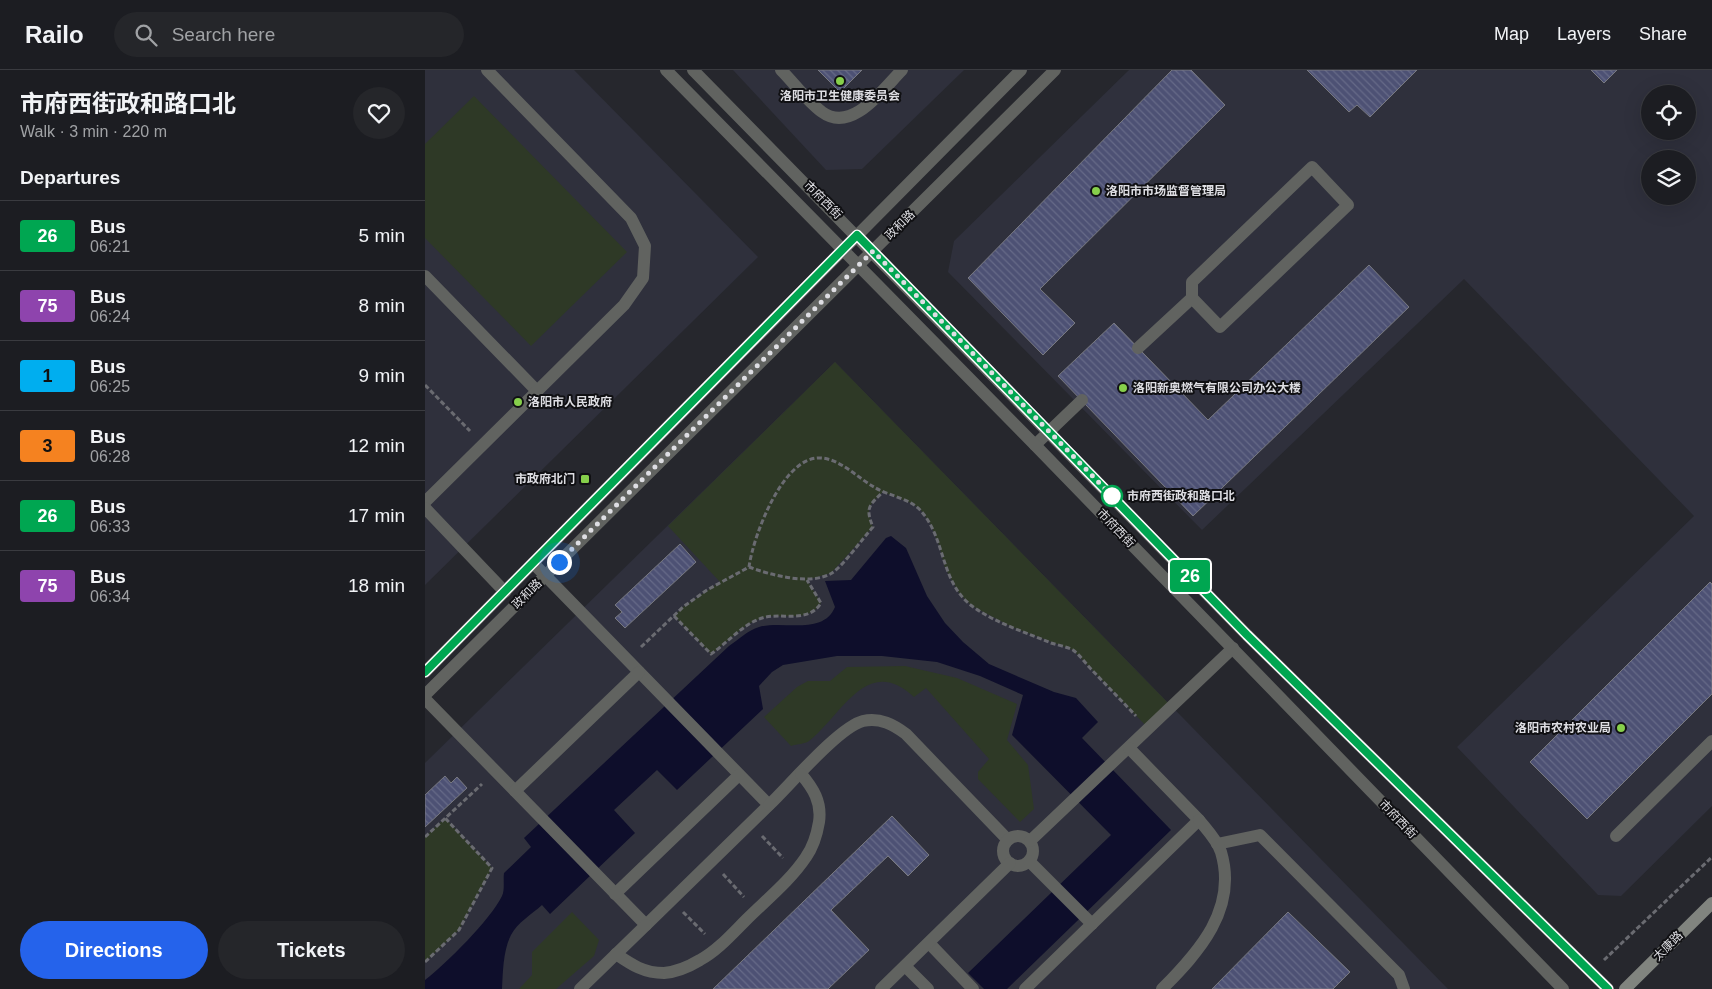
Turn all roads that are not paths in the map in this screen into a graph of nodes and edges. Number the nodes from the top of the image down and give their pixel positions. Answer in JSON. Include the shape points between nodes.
{"nodes":[{"id":1,"x":487,"y":70,"type":"edge"},
{"id":2,"x":666,"y":70,"type":"edge"},
{"id":3,"x":693,"y":70,"type":"edge"},
{"id":4,"x":781,"y":70,"type":"edge"},
{"id":5,"x":902,"y":70,"type":"edge"},
{"id":6,"x":1021,"y":70,"type":"edge"},
{"id":7,"x":1055,"y":70,"type":"edge"},
{"id":8,"x":857,"y":235,"type":"junction"},
{"id":9,"x":843,"y":249,"type":"junction"},
{"id":10,"x":873,"y":251,"type":"junction"},
{"id":11,"x":859,"y":264,"type":"junction"},
{"id":12,"x":425,"y":276,"type":"edge"},
{"id":13,"x":1192,"y":298,"type":"junction"},
{"id":14,"x":1138,"y":348,"type":"dead end"},
{"id":15,"x":537,"y":391,"type":"junction"},
{"id":16,"x":1082,"y":400,"type":"dead end"},
{"id":17,"x":1049,"y":431,"type":"junction"},
{"id":18,"x":1035,"y":445,"type":"junction"},
{"id":19,"x":425,"y":502,"type":"edge"},
{"id":20,"x":425,"y":508,"type":"edge"},
{"id":21,"x":533,"y":563,"type":"junction"},
{"id":22,"x":546,"y":576,"type":"junction"},
{"id":23,"x":505,"y":592,"type":"junction"},
{"id":24,"x":1233,"y":648,"type":"junction"},
{"id":25,"x":426,"y":669,"type":"edge"},
{"id":26,"x":639,"y":672,"type":"junction"},
{"id":27,"x":425,"y":697,"type":"edge"},
{"id":28,"x":1712,"y":741,"type":"edge"},
{"id":29,"x":1129,"y":748,"type":"junction"},
{"id":30,"x":801,"y":774,"type":"junction"},
{"id":31,"x":739,"y":775,"type":"junction"},
{"id":32,"x":515,"y":791,"type":"junction"},
{"id":33,"x":769,"y":805,"type":"junction"},
{"id":34,"x":1199,"y":820,"type":"junction"},
{"id":35,"x":1616,"y":836,"type":"dead end"},
{"id":36,"x":1008,"y":840,"type":"junction"},
{"id":37,"x":1030,"y":841,"type":"junction"},
{"id":38,"x":1217,"y":844,"type":"junction"},
{"id":39,"x":1029,"y":861,"type":"junction"},
{"id":40,"x":1011,"y":863,"type":"junction"},
{"id":41,"x":615,"y":894,"type":"junction"},
{"id":42,"x":1712,"y":903,"type":"edge"},
{"id":43,"x":1088,"y":920,"type":"junction"},
{"id":44,"x":645,"y":925,"type":"junction"},
{"id":45,"x":929,"y":943,"type":"junction"},
{"id":46,"x":616,"y":954,"type":"junction"},
{"id":47,"x":905,"y":966,"type":"junction"},
{"id":48,"x":580,"y":989,"type":"edge"},
{"id":49,"x":881,"y":989,"type":"edge"},
{"id":50,"x":928,"y":989,"type":"edge"},
{"id":51,"x":973,"y":989,"type":"edge"},
{"id":52,"x":1025,"y":989,"type":"edge"},
{"id":53,"x":1162,"y":989,"type":"edge"},
{"id":54,"x":1404,"y":989,"type":"edge"},
{"id":55,"x":1563,"y":989,"type":"edge"},
{"id":56,"x":1608,"y":989,"type":"edge"},
{"id":57,"x":1625,"y":989,"type":"edge"}],
"edges":[{"from":1,"to":15,"type":"street","via":[[631,218],[645,246],[643,278],[624,305]]},
{"from":2,"to":9,"type":"street","name":"市府西街"},
{"from":3,"to":8,"type":"street","name":"市府西街"},
{"from":4,"to":5,"type":"street","via":[[822,112],[834,118],[847,118],[862,110]]},
{"from":6,"to":8,"type":"street","name":"政和路"},
{"from":7,"to":10,"type":"street","name":"政和路"},
{"from":8,"to":9,"type":"street","name":"政和路"},
{"from":8,"to":10,"type":"street","name":"市府西街"},
{"from":9,"to":11,"type":"street","name":"市府西街"},
{"from":9,"to":21,"type":"street","name":"政和路"},
{"from":10,"to":11,"type":"street","name":"政和路"},
{"from":10,"to":17,"type":"street","name":"市府西街"},
{"from":11,"to":18,"type":"street","name":"市府西街"},
{"from":11,"to":22,"type":"street","name":"政和路"},
{"from":12,"to":15,"type":"street"},
{"from":13,"to":13,"type":"street","via":[[1193,282],[1312,167],[1348,205],[1220,328]]},
{"from":13,"to":14,"type":"street"},
{"from":15,"to":19,"type":"street"},
{"from":16,"to":17,"type":"street"},
{"from":17,"to":18,"type":"street"},
{"from":17,"to":56,"type":"street","name":"市府西街","via":[[1255,642]]},
{"from":18,"to":24,"type":"street","name":"市府西街"},
{"from":20,"to":23,"type":"street"},
{"from":21,"to":22,"type":"street"},
{"from":21,"to":23,"type":"street","name":"政和路"},
{"from":22,"to":26,"type":"street"},
{"from":22,"to":27,"type":"street","name":"政和路"},
{"from":23,"to":25,"type":"street","name":"政和路"},
{"from":24,"to":29,"type":"street"},
{"from":24,"to":55,"type":"street","name":"市府西街"},
{"from":26,"to":31,"type":"street"},
{"from":26,"to":32,"type":"street"},
{"from":27,"to":32,"type":"street"},
{"from":28,"to":35,"type":"street"},
{"from":29,"to":34,"type":"street"},
{"from":29,"to":37,"type":"street"},
{"from":30,"to":33,"type":"street"},
{"from":30,"to":36,"type":"street","via":[[847,729],[864,721],[883,721],[906,734]]},
{"from":30,"to":46,"type":"street","via":[[814,789],[820,820],[816,836],[796,872],[717,947],[682,969],[666,973],[635,968]]},
{"from":31,"to":33,"type":"street"},
{"from":31,"to":41,"type":"street"},
{"from":32,"to":41,"type":"street"},
{"from":33,"to":44,"type":"street"},
{"from":34,"to":38,"type":"street"},
{"from":34,"to":43,"type":"street"},
{"from":36,"to":37,"type":"street","via":[[1017,836]]},
{"from":36,"to":40,"type":"street","via":[[1004,854]]},
{"from":37,"to":39,"type":"street","via":[[1033,850]]},
{"from":38,"to":53,"type":"street","via":[[1223,874],[1218,915],[1194,957]]},
{"from":38,"to":54,"type":"street","via":[[1260,835],[1399,976]]},
{"from":39,"to":40,"type":"street","via":[[1022,865]]},
{"from":39,"to":43,"type":"street"},
{"from":40,"to":45,"type":"street"},
{"from":41,"to":44,"type":"street"},
{"from":42,"to":57,"type":"main road","name":"太康路"},
{"from":43,"to":52,"type":"street"},
{"from":44,"to":46,"type":"street"},
{"from":45,"to":47,"type":"street"},
{"from":45,"to":51,"type":"street"},
{"from":46,"to":48,"type":"street"},
{"from":47,"to":49,"type":"street"},
{"from":47,"to":50,"type":"street"}]}
